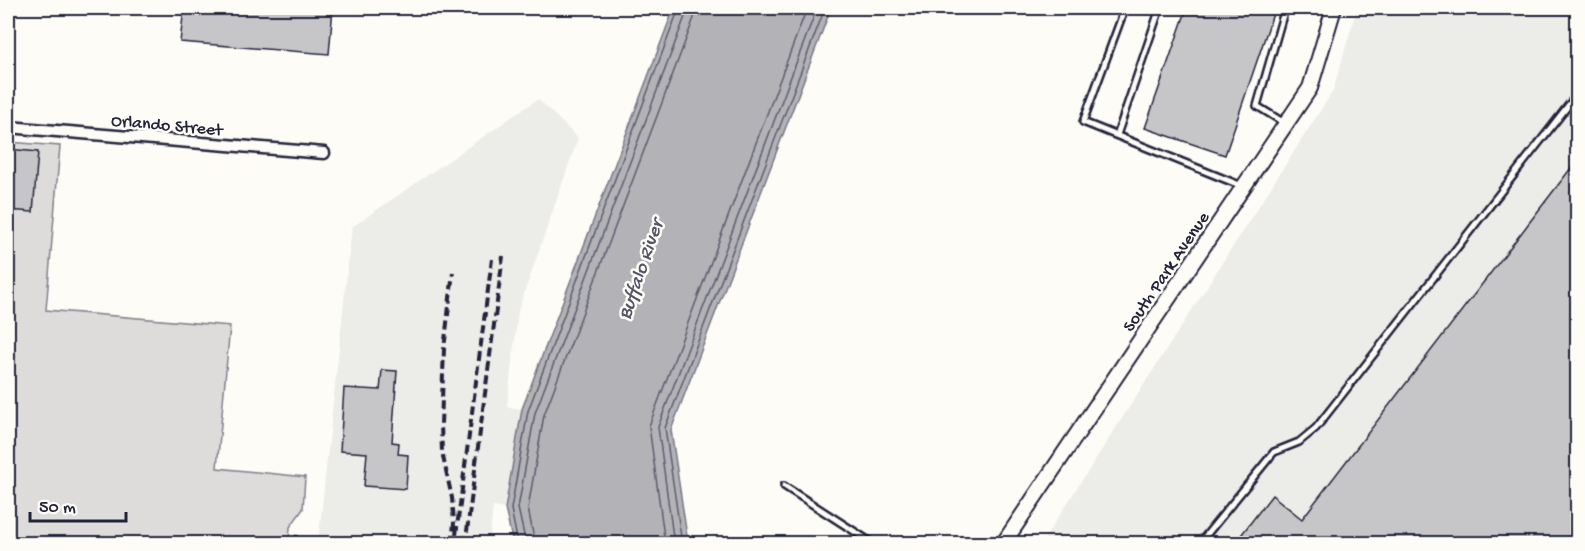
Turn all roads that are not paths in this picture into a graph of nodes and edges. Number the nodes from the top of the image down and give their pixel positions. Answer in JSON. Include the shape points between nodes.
{"nodes":[{"id":1,"x":1125,"y":8,"type":"edge"},
{"id":2,"x":1160,"y":8,"type":"edge"},
{"id":3,"x":1285,"y":8,"type":"edge"},
{"id":4,"x":1334,"y":8,"type":"edge"},
{"id":5,"x":1578,"y":93,"type":"edge"},
{"id":6,"x":1287,"y":125,"type":"junction"},
{"id":7,"x":8,"y":127,"type":"edge"},
{"id":8,"x":1117,"y":135,"type":"junction"},
{"id":9,"x":324,"y":153,"type":"dead end"},
{"id":10,"x":1244,"y":187,"type":"junction"},
{"id":11,"x":784,"y":486,"type":"dead end"},
{"id":12,"x":874,"y":543,"type":"edge"},
{"id":13,"x":1003,"y":543,"type":"edge"},
{"id":14,"x":1199,"y":543,"type":"edge"}],
"edges":[{"from":1,"to":8,"type":"lane","via":[[1083,122]]},
{"from":2,"to":8,"type":"lane"},
{"from":3,"to":6,"type":"lane","via":[[1257,106]]},
{"from":4,"to":6,"type":"street","name":"South Park Avenue","via":[[1313,81]]},
{"from":5,"to":14,"type":"lane","via":[[1316,429],[1299,442],[1274,452]]},
{"from":6,"to":10,"type":"street","name":"South Park Avenue"},
{"from":7,"to":9,"type":"street","name":"Orlando Street"},
{"from":8,"to":10,"type":"lane"},
{"from":10,"to":13,"type":"street","name":"South Park Avenue"},
{"from":11,"to":12,"type":"lane"}]}
